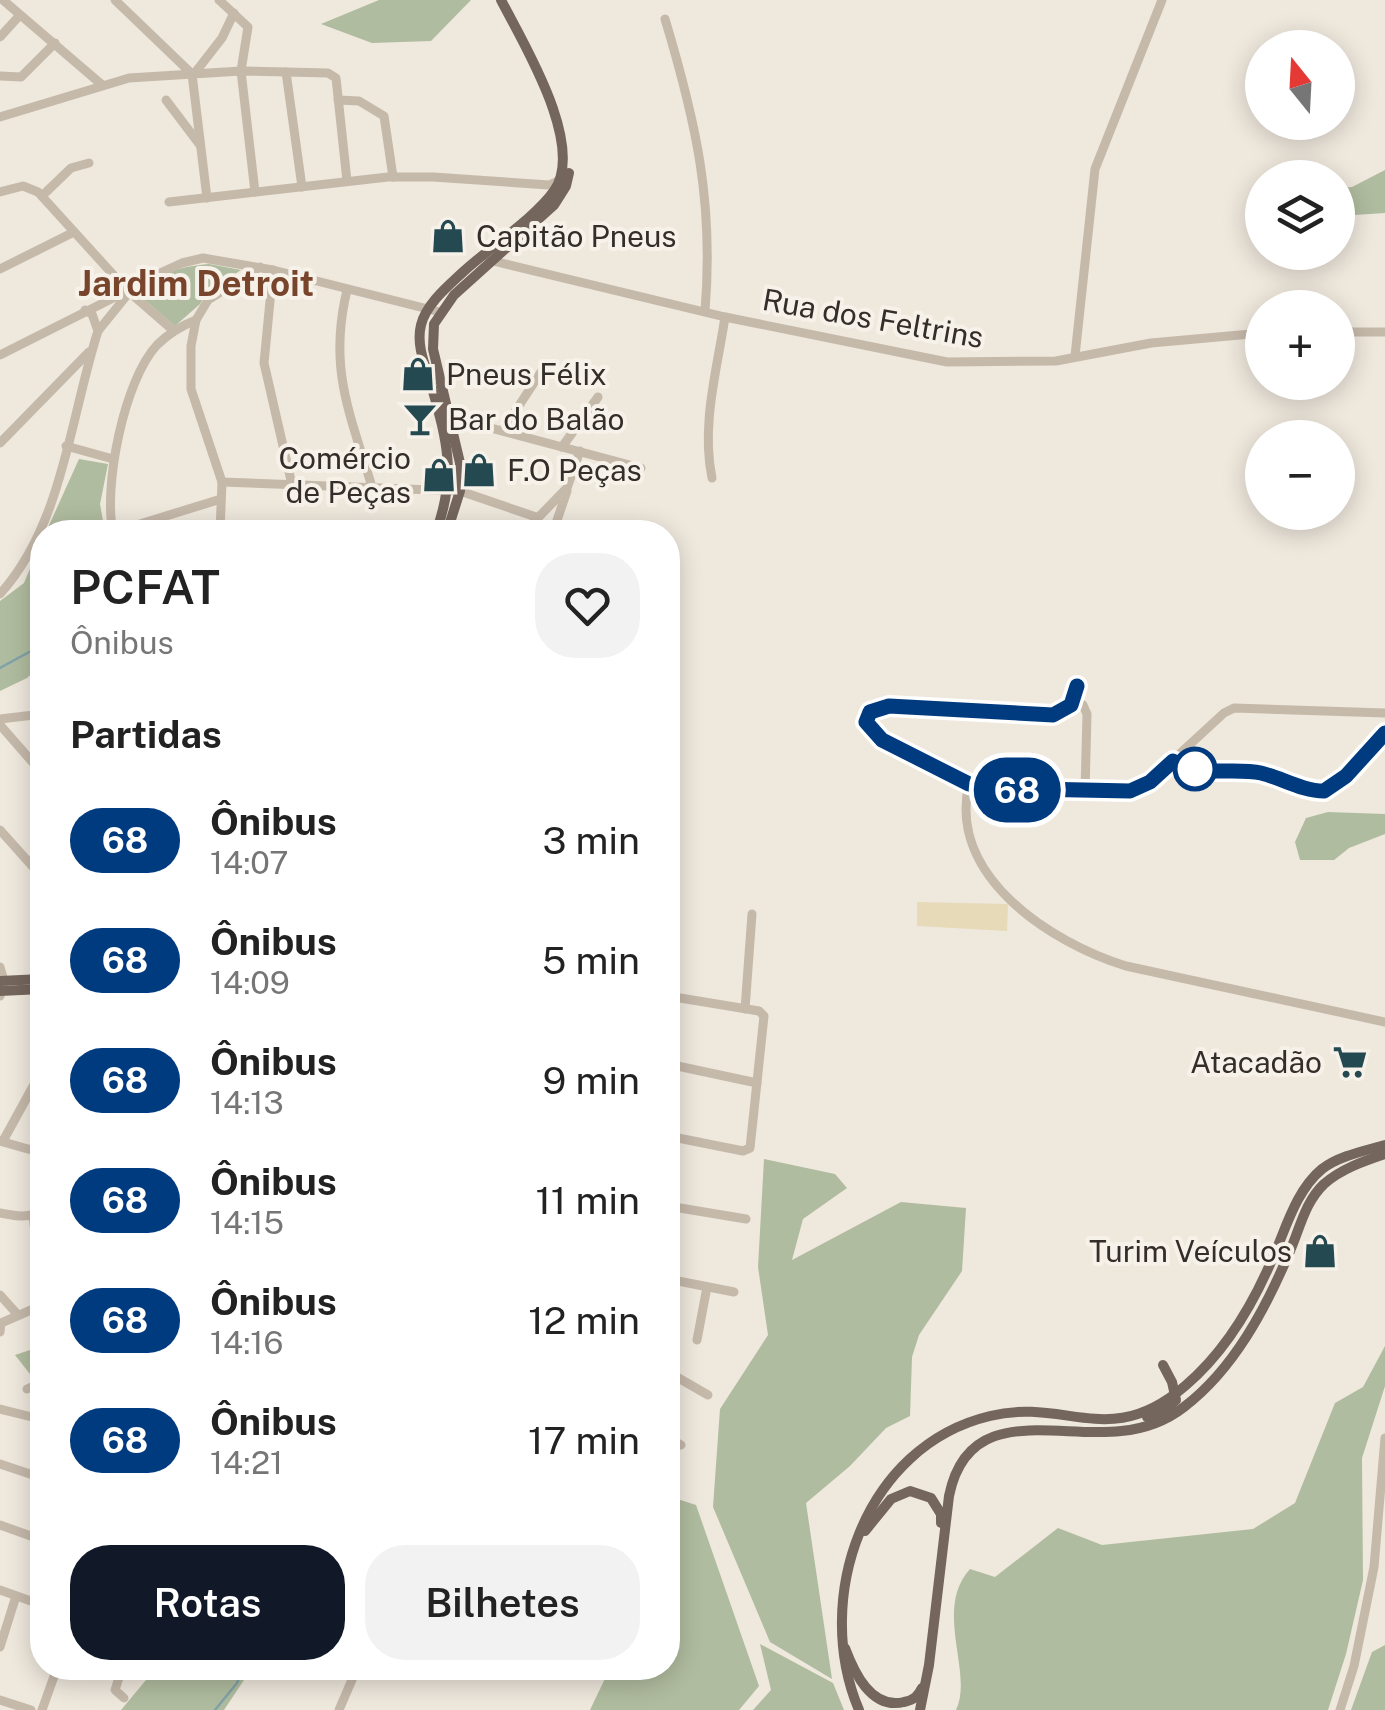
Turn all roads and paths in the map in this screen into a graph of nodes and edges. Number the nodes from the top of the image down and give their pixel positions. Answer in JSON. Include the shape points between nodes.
{"nodes":[{"id":1,"x":3,"y":0,"type":"edge"},
{"id":2,"x":115,"y":0,"type":"edge"},
{"id":3,"x":219,"y":0,"type":"edge"},
{"id":4,"x":504,"y":0,"type":"edge"},
{"id":5,"x":1162,"y":0,"type":"edge"},
{"id":6,"x":234,"y":13,"type":"junction"},
{"id":7,"x":20,"y":15,"type":"junction"},
{"id":8,"x":666,"y":19,"type":"dead end"},
{"id":9,"x":0,"y":37,"type":"edge"},
{"id":10,"x":55,"y":43,"type":"junction"},
{"id":11,"x":241,"y":71,"type":"junction"},
{"id":12,"x":286,"y":72,"type":"junction"},
{"id":13,"x":193,"y":74,"type":"junction"},
{"id":14,"x":0,"y":76,"type":"edge"},
{"id":15,"x":101,"y":84,"type":"junction"},
{"id":16,"x":166,"y":100,"type":"dead end"},
{"id":17,"x":338,"y":100,"type":"junction"},
{"id":18,"x":0,"y":117,"type":"edge"},
{"id":19,"x":202,"y":147,"type":"junction"},
{"id":20,"x":88,"y":163,"type":"dead end"},
{"id":21,"x":394,"y":177,"type":"junction"},
{"id":22,"x":347,"y":181,"type":"junction"},
{"id":23,"x":302,"y":186,"type":"junction"},
{"id":24,"x":554,"y":186,"type":"junction"},
{"id":25,"x":0,"y":192,"type":"edge"},
{"id":26,"x":255,"y":192,"type":"junction"},
{"id":27,"x":42,"y":196,"type":"junction"},
{"id":28,"x":207,"y":198,"type":"junction"},
{"id":29,"x":169,"y":202,"type":"dead end"},
{"id":30,"x":74,"y":232,"type":"junction"},
{"id":31,"x":481,"y":256,"type":"junction"},
{"id":32,"x":492,"y":262,"type":"junction"},
{"id":33,"x":260,"y":267,"type":"junction"},
{"id":34,"x":0,"y":269,"type":"edge"},
{"id":35,"x":273,"y":270,"type":"junction"},
{"id":36,"x":347,"y":290,"type":"junction"},
{"id":37,"x":128,"y":291,"type":"junction"},
{"id":38,"x":434,"y":310,"type":"junction"},
{"id":39,"x":705,"y":311,"type":"junction"},
{"id":40,"x":89,"y":312,"type":"junction"},
{"id":41,"x":726,"y":317,"type":"junction"},
{"id":42,"x":196,"y":320,"type":"junction"},
{"id":43,"x":98,"y":331,"type":"junction"},
{"id":44,"x":174,"y":331,"type":"junction"},
{"id":45,"x":1355,"y":332,"type":"edge"},
{"id":46,"x":1385,"y":332,"type":"edge"},
{"id":47,"x":1245,"y":334,"type":"edge"},
{"id":48,"x":92,"y":349,"type":"junction"},
{"id":49,"x":0,"y":356,"type":"edge"},
{"id":50,"x":1074,"y":356,"type":"junction"},
{"id":51,"x":541,"y":372,"type":"dead end"},
{"id":52,"x":598,"y":396,"type":"dead end"},
{"id":53,"x":445,"y":415,"type":"junction"},
{"id":54,"x":503,"y":430,"type":"junction"},
{"id":55,"x":0,"y":443,"type":"edge"},
{"id":56,"x":66,"y":446,"type":"junction"},
{"id":57,"x":562,"y":446,"type":"junction"},
{"id":58,"x":580,"y":452,"type":"junction"},
{"id":59,"x":113,"y":459,"type":"junction"},
{"id":60,"x":641,"y":468,"type":"dead end"},
{"id":61,"x":712,"y":478,"type":"dead end"},
{"id":62,"x":222,"y":482,"type":"junction"},
{"id":63,"x":292,"y":485,"type":"junction"},
{"id":64,"x":372,"y":487,"type":"junction"},
{"id":65,"x":567,"y":488,"type":"junction"},
{"id":66,"x":454,"y":491,"type":"junction"},
{"id":67,"x":221,"y":499,"type":"junction"},
{"id":68,"x":536,"y":517,"type":"junction"},
{"id":69,"x":42,"y":520,"type":"edge"},
{"id":70,"x":112,"y":520,"type":"edge"},
{"id":71,"x":153,"y":520,"type":"edge"},
{"id":72,"x":220,"y":520,"type":"edge"},
{"id":73,"x":441,"y":520,"type":"edge"},
{"id":74,"x":449,"y":520,"type":"edge"},
{"id":75,"x":534,"y":520,"type":"edge"},
{"id":76,"x":558,"y":520,"type":"edge"},
{"id":77,"x":30,"y":552,"type":"edge"},
{"id":78,"x":0,"y":594,"type":"edge"},
{"id":79,"x":1077,"y":686,"type":"dead end"},
{"id":80,"x":1074,"y":699,"type":"junction"},
{"id":81,"x":1385,"y":712,"type":"edge"},
{"id":82,"x":30,"y":716,"type":"edge"},
{"id":83,"x":0,"y":722,"type":"edge"},
{"id":84,"x":1385,"y":733,"type":"edge"},
{"id":85,"x":30,"y":758,"type":"edge"},
{"id":86,"x":1173,"y":761,"type":"junction"},
{"id":87,"x":969,"y":784,"type":"junction"},
{"id":88,"x":1085,"y":792,"type":"junction"},
{"id":89,"x":0,"y":830,"type":"edge"},
{"id":90,"x":30,"y":863,"type":"edge"},
{"id":91,"x":752,"y":914,"type":"dead end"},
{"id":92,"x":0,"y":967,"type":"edge"},
{"id":93,"x":30,"y":981,"type":"edge"},
{"id":94,"x":1,"y":988,"type":"edge"},
{"id":95,"x":30,"y":989,"type":"edge"},
{"id":96,"x":680,"y":998,"type":"edge"},
{"id":97,"x":745,"y":1009,"type":"junction"},
{"id":98,"x":1385,"y":1022,"type":"edge"},
{"id":99,"x":680,"y":1067,"type":"edge"},
{"id":100,"x":757,"y":1083,"type":"junction"},
{"id":101,"x":30,"y":1091,"type":"edge"},
{"id":102,"x":680,"y":1138,"type":"edge"},
{"id":103,"x":1,"y":1141,"type":"edge"},
{"id":104,"x":1385,"y":1145,"type":"edge"},
{"id":105,"x":30,"y":1150,"type":"edge"},
{"id":106,"x":1385,"y":1154,"type":"edge"},
{"id":107,"x":680,"y":1208,"type":"edge"},
{"id":108,"x":0,"y":1213,"type":"edge"},
{"id":109,"x":30,"y":1213,"type":"edge"},
{"id":110,"x":746,"y":1219,"type":"dead end"},
{"id":111,"x":680,"y":1281,"type":"edge"},
{"id":112,"x":707,"y":1286,"type":"junction"},
{"id":113,"x":734,"y":1292,"type":"dead end"},
{"id":114,"x":0,"y":1295,"type":"edge"},
{"id":115,"x":30,"y":1310,"type":"edge"},
{"id":116,"x":18,"y":1315,"type":"junction"},
{"id":117,"x":0,"y":1332,"type":"edge"},
{"id":118,"x":697,"y":1340,"type":"dead end"},
{"id":119,"x":1162,"y":1365,"type":"dead end"},
{"id":120,"x":680,"y":1379,"type":"edge"},
{"id":121,"x":30,"y":1387,"type":"edge"},
{"id":122,"x":26,"y":1389,"type":"dead end"},
{"id":123,"x":1176,"y":1393,"type":"junction"},
{"id":124,"x":708,"y":1395,"type":"dead end"},
{"id":125,"x":0,"y":1409,"type":"edge"},
{"id":126,"x":30,"y":1416,"type":"edge"},
{"id":127,"x":1083,"y":1431,"type":"junction"},
{"id":128,"x":1385,"y":1438,"type":"edge"},
{"id":129,"x":0,"y":1464,"type":"edge"},
{"id":130,"x":30,"y":1474,"type":"edge"},
{"id":131,"x":0,"y":1525,"type":"edge"},
{"id":132,"x":30,"y":1536,"type":"edge"},
{"id":133,"x":856,"y":1544,"type":"junction"},
{"id":134,"x":0,"y":1590,"type":"edge"},
{"id":135,"x":937,"y":1590,"type":"junction"},
{"id":136,"x":16,"y":1596,"type":"junction"},
{"id":137,"x":30,"y":1601,"type":"edge"},
{"id":138,"x":842,"y":1637,"type":"junction"},
{"id":139,"x":0,"y":1648,"type":"edge"},
{"id":140,"x":929,"y":1665,"type":"junction"},
{"id":141,"x":53,"y":1680,"type":"edge"},
{"id":142,"x":118,"y":1680,"type":"edge"},
{"id":143,"x":353,"y":1680,"type":"edge"},
{"id":144,"x":124,"y":1698,"type":"dead end"},
{"id":145,"x":0,"y":1700,"type":"edge"},
{"id":146,"x":31,"y":1710,"type":"edge"},
{"id":147,"x":42,"y":1710,"type":"edge"},
{"id":148,"x":339,"y":1710,"type":"edge"},
{"id":149,"x":859,"y":1710,"type":"edge"},
{"id":150,"x":920,"y":1710,"type":"edge"},
{"id":151,"x":1340,"y":1710,"type":"edge"}],
"edges":[{"from":1,"to":7,"type":"street"},
{"from":2,"to":13,"type":"street"},
{"from":3,"to":6,"type":"street"},
{"from":4,"to":24,"type":"main road","via":[[557,122],[562,145]]},
{"from":4,"to":32,"type":"main road","via":[[562,117],[570,162],[562,195]]},
{"from":5,"to":50,"type":"street","via":[[1095,169]]},
{"from":6,"to":11,"type":"street","via":[[248,27]]},
{"from":6,"to":13,"type":"street"},
{"from":7,"to":9,"type":"street"},
{"from":7,"to":10,"type":"street"},
{"from":8,"to":39,"type":"street","via":[[702,163],[709,258]]},
{"from":10,"to":14,"type":"street","via":[[21,77]]},
{"from":10,"to":15,"type":"street"},
{"from":11,"to":12,"type":"street"},
{"from":11,"to":13,"type":"street"},
{"from":11,"to":26,"type":"street"},
{"from":12,"to":17,"type":"street","via":[[328,72]]},
{"from":12,"to":23,"type":"street"},
{"from":13,"to":15,"type":"street"},
{"from":13,"to":19,"type":"street"},
{"from":15,"to":18,"type":"street"},
{"from":16,"to":19,"type":"street"},
{"from":17,"to":21,"type":"street","via":[[360,101],[384,116]]},
{"from":17,"to":22,"type":"street"},
{"from":19,"to":28,"type":"street"},
{"from":20,"to":27,"type":"street","via":[[71,168]]},
{"from":21,"to":22,"type":"street"},
{"from":21,"to":24,"type":"street"},
{"from":22,"to":23,"type":"street"},
{"from":23,"to":26,"type":"street"},
{"from":24,"to":31,"type":"main road"},
{"from":25,"to":27,"type":"street","via":[[23,186]]},
{"from":26,"to":28,"type":"street"},
{"from":27,"to":30,"type":"street"},
{"from":28,"to":29,"type":"street"},
{"from":30,"to":34,"type":"street"},
{"from":30,"to":37,"type":"street"},
{"from":31,"to":32,"type":"street","name":"Rua dos Feltrins"},
{"from":31,"to":38,"type":"main road"},
{"from":32,"to":38,"type":"main road"},
{"from":32,"to":39,"type":"street","name":"Rua dos Feltrins"},
{"from":33,"to":35,"type":"street"},
{"from":33,"to":37,"type":"street","via":[[203,258]]},
{"from":33,"to":42,"type":"street","via":[[212,296]]},
{"from":35,"to":36,"type":"street"},
{"from":35,"to":63,"type":"street","via":[[264,362]]},
{"from":36,"to":38,"type":"street"},
{"from":36,"to":64,"type":"street","via":[[338,360]]},
{"from":37,"to":40,"type":"street"},
{"from":37,"to":43,"type":"street"},
{"from":37,"to":44,"type":"street"},
{"from":38,"to":53,"type":"main road"},
{"from":39,"to":41,"type":"street","name":"Rua dos Feltrins"},
{"from":40,"to":43,"type":"street"},
{"from":40,"to":49,"type":"street"},
{"from":41,"to":50,"type":"street","name":"Rua dos Feltrins","via":[[948,362],[1033,363]]},
{"from":41,"to":61,"type":"street","via":[[708,420]]},
{"from":42,"to":44,"type":"street"},
{"from":42,"to":62,"type":"street","via":[[191,389]]},
{"from":43,"to":48,"type":"street"},
{"from":44,"to":59,"type":"street","via":[[140,370]]},
{"from":45,"to":46,"type":"street"},
{"from":47,"to":50,"type":"street","name":"Rua dos Feltrins"},
{"from":48,"to":55,"type":"street"},
{"from":48,"to":56,"type":"street"},
{"from":51,"to":54,"type":"street"},
{"from":52,"to":57,"type":"street"},
{"from":53,"to":54,"type":"street"},
{"from":53,"to":66,"type":"main road"},
{"from":54,"to":57,"type":"street"},
{"from":56,"to":59,"type":"street"},
{"from":56,"to":69,"type":"street"},
{"from":57,"to":58,"type":"street"},
{"from":58,"to":60,"type":"street"},
{"from":58,"to":65,"type":"street"},
{"from":59,"to":70,"type":"street"},
{"from":62,"to":63,"type":"street"},
{"from":62,"to":67,"type":"street"},
{"from":63,"to":64,"type":"street"},
{"from":64,"to":66,"type":"street"},
{"from":65,"to":68,"type":"street"},
{"from":65,"to":76,"type":"street"},
{"from":66,"to":68,"type":"street"},
{"from":66,"to":73,"type":"main road"},
{"from":66,"to":74,"type":"main road"},
{"from":67,"to":71,"type":"street"},
{"from":67,"to":72,"type":"street"},
{"from":68,"to":75,"type":"street"},
{"from":77,"to":78,"type":"street"},
{"from":79,"to":80,"type":"street"},
{"from":80,"to":87,"type":"street","via":[[1053,715],[889,706],[868,714],[866,726],[877,737]]},
{"from":80,"to":88,"type":"street","via":[[1086,714]]},
{"from":81,"to":86,"type":"street","via":[[1238,706]]},
{"from":82,"to":83,"type":"street"},
{"from":83,"to":85,"type":"street"},
{"from":84,"to":86,"type":"street","via":[[1338,784],[1321,792],[1262,773],[1186,768]]},
{"from":86,"to":88,"type":"street","via":[[1137,790]]},
{"from":87,"to":88,"type":"street"},
{"from":87,"to":98,"type":"street","via":[[966,820],[977,857],[1053,936],[1126,966]]},
{"from":89,"to":90,"type":"street"},
{"from":91,"to":97,"type":"street"},
{"from":92,"to":94,"type":"street"},
{"from":93,"to":94,"type":"main road"},
{"from":94,"to":95,"type":"main road"},
{"from":96,"to":97,"type":"street"},
{"from":97,"to":100,"type":"street","via":[[764,1016]]},
{"from":99,"to":100,"type":"street"},
{"from":100,"to":102,"type":"street","via":[[747,1150]]},
{"from":101,"to":103,"type":"street"},
{"from":103,"to":105,"type":"street"},
{"from":104,"to":123,"type":"main road","via":[[1327,1166],[1312,1180],[1242,1320]]},
{"from":106,"to":127,"type":"main road","via":[[1335,1176],[1312,1198],[1268,1301],[1200,1393],[1150,1425]]},
{"from":107,"to":110,"type":"street"},
{"from":108,"to":109,"type":"street"},
{"from":111,"to":112,"type":"street"},
{"from":112,"to":113,"type":"street"},
{"from":112,"to":118,"type":"street"},
{"from":114,"to":116,"type":"street"},
{"from":115,"to":116,"type":"street"},
{"from":116,"to":117,"type":"street","via":[[1,1323]]},
{"from":119,"to":123,"type":"main road"},
{"from":120,"to":124,"type":"street"},
{"from":121,"to":122,"type":"street"},
{"from":123,"to":127,"type":"main road","via":[[1164,1411]]},
{"from":123,"to":133,"type":"main road","via":[[1142,1414],[1114,1420],[1016,1412],[960,1427],[902,1467],[869,1511]]},
{"from":125,"to":126,"type":"street"},
{"from":127,"to":135,"type":"main road","via":[[1008,1430],[970,1454],[952,1482]]},
{"from":128,"to":151,"type":"street","via":[[1374,1567]]},
{"from":129,"to":130,"type":"street"},
{"from":131,"to":132,"type":"street"},
{"from":133,"to":135,"type":"main road","via":[[886,1504],[904,1492],[928,1495],[941,1520]]},
{"from":133,"to":138,"type":"main road","via":[[843,1588]]},
{"from":134,"to":136,"type":"street"},
{"from":135,"to":140,"type":"main road"},
{"from":136,"to":137,"type":"street"},
{"from":136,"to":139,"type":"street"},
{"from":138,"to":140,"type":"main road","via":[[854,1672],[888,1702],[918,1695]]},
{"from":138,"to":149,"type":"main road"},
{"from":140,"to":150,"type":"main road"},
{"from":141,"to":147,"type":"street"},
{"from":142,"to":144,"type":"street","via":[[115,1690]]},
{"from":143,"to":148,"type":"street"},
{"from":145,"to":146,"type":"street"}]}
